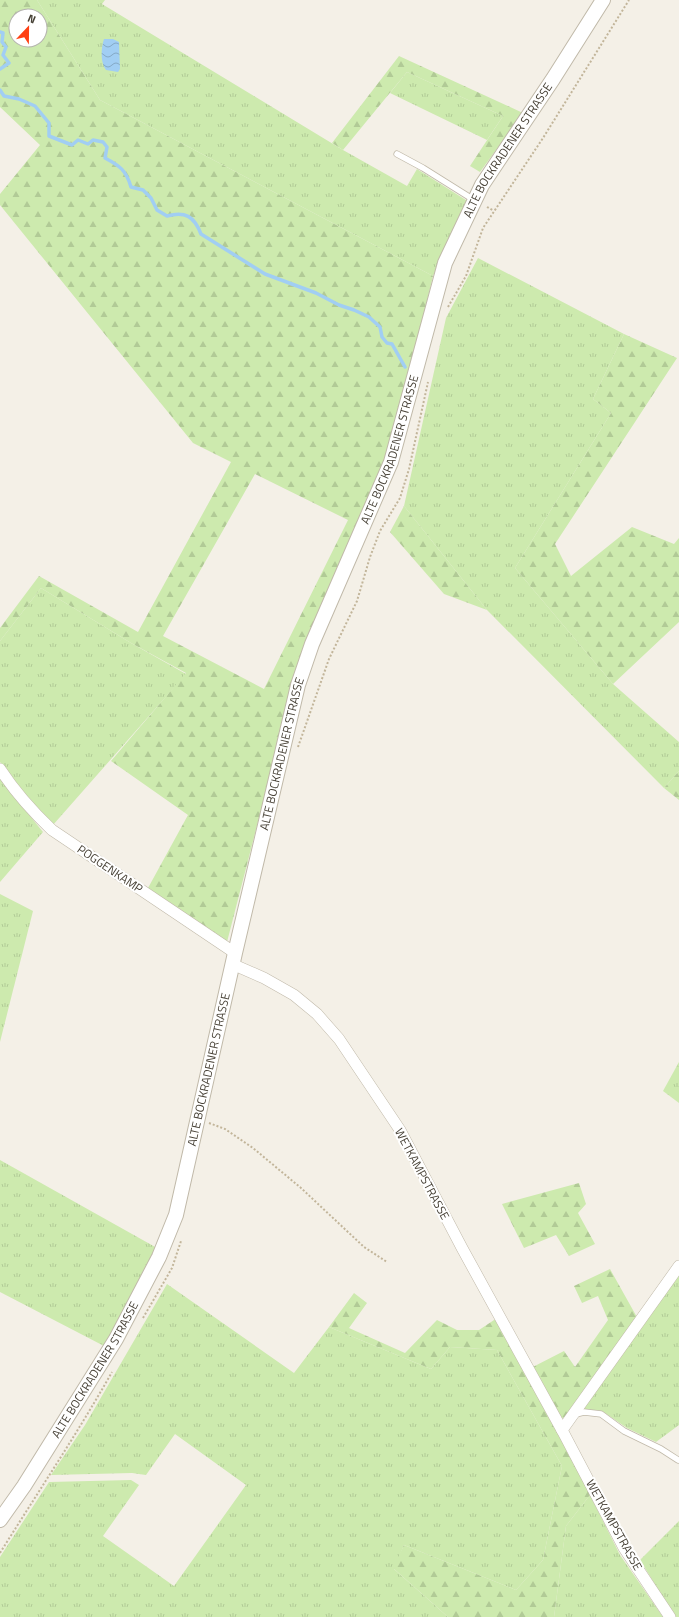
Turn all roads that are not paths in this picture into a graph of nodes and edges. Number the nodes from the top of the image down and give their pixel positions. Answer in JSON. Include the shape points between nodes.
{"nodes":[{"id":1,"x":603,"y":0,"type":"edge"},
{"id":2,"x":397,"y":154,"type":"dead end"},
{"id":3,"x":475,"y":200,"type":"junction"},
{"id":4,"x":0,"y":769,"type":"edge"},
{"id":5,"x":233,"y":959,"type":"junction"},
{"id":6,"x":679,"y":1266,"type":"edge"},
{"id":7,"x":573,"y":1414,"type":"junction"},
{"id":8,"x":562,"y":1430,"type":"junction"},
{"id":9,"x":678,"y":1460,"type":"dead end"},
{"id":10,"x":0,"y":1520,"type":"edge"},
{"id":11,"x":670,"y":1617,"type":"edge"}],
"edges":[{"from":1,"to":3,"type":"street","name":"ALTE BOCKRADENER STRASSE","via":[[482,185]]},
{"from":2,"to":3,"type":"lane"},
{"from":3,"to":5,"type":"street","name":"ALTE BOCKRADENER STRASSE","via":[[445,263],[391,462],[312,644],[298,686]]},
{"from":4,"to":5,"type":"street","name":"POGGENKAMP","via":[[29,808],[52,830]]},
{"from":5,"to":8,"type":"street","name":"WETKAMPSTRASSE","via":[[294,995],[317,1014],[339,1039],[400,1130]]},
{"from":5,"to":10,"type":"street","name":"ALTE BOCKRADENER STRASSE","via":[[176,1215],[159,1257],[116,1339]]},
{"from":6,"to":7,"type":"street"},
{"from":7,"to":8,"type":"street"},
{"from":7,"to":9,"type":"lane","via":[[601,1414],[624,1431]]},
{"from":8,"to":11,"type":"street","name":"WETKAMPSTRASSE","via":[[624,1548]]}]}
